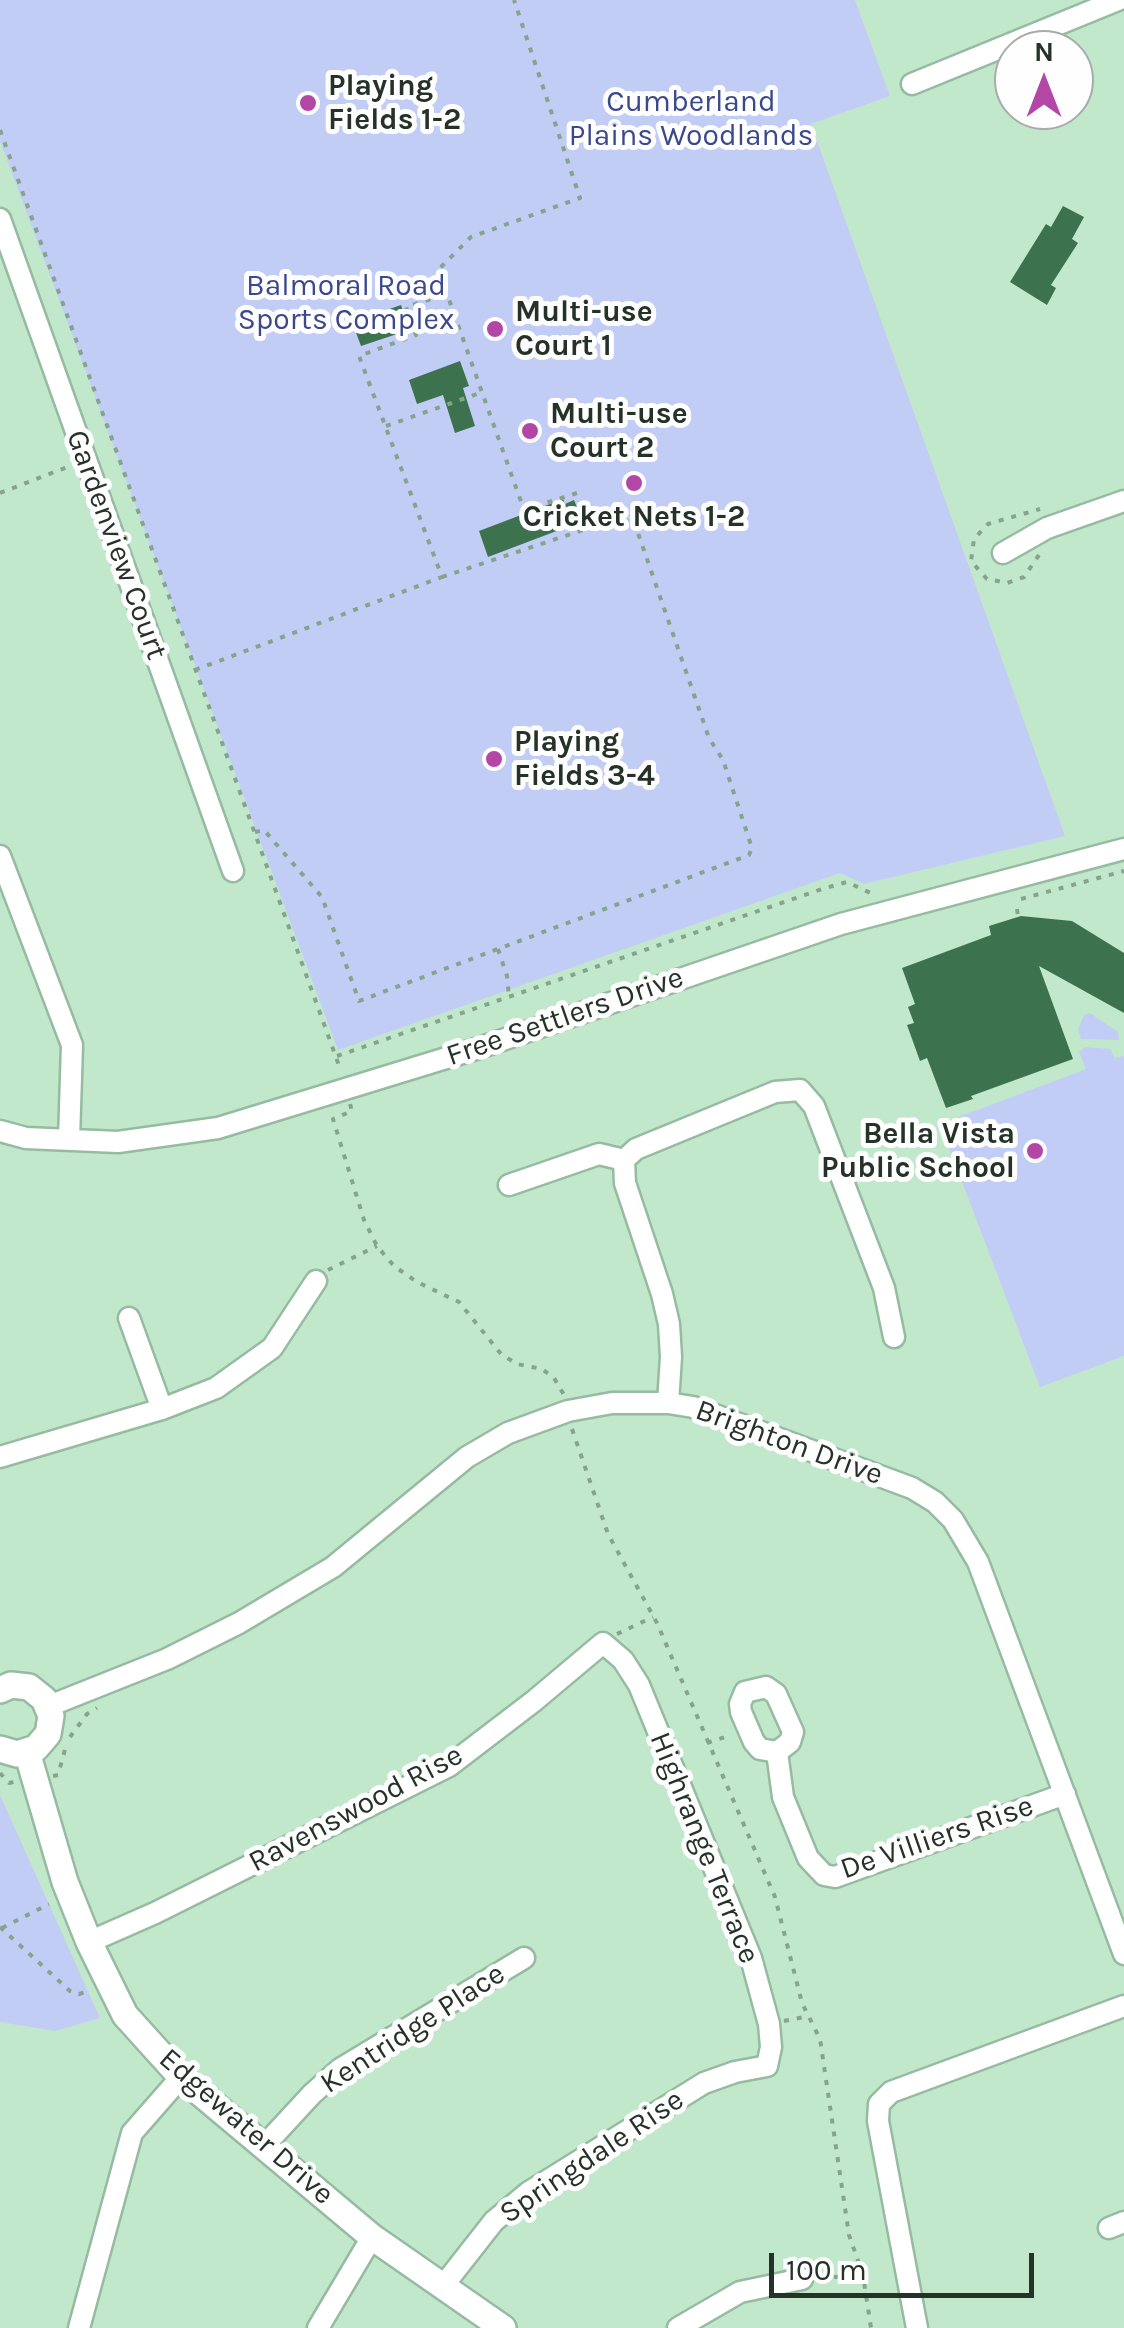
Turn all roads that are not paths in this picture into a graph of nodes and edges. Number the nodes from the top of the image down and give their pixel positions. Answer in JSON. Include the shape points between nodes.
{"nodes":[{"id":1,"x":1118,"y":0,"type":"edge"},
{"id":2,"x":912,"y":84,"type":"dead end"},
{"id":3,"x":0,"y":219,"type":"edge"},
{"id":4,"x":1124,"y":500,"type":"edge"},
{"id":5,"x":1003,"y":553,"type":"dead end"},
{"id":6,"x":1124,"y":848,"type":"edge"},
{"id":7,"x":0,"y":856,"type":"edge"},
{"id":8,"x":233,"y":871,"type":"dead end"},
{"id":9,"x":0,"y":1132,"type":"edge"},
{"id":10,"x":69,"y":1140,"type":"junction"},
{"id":11,"x":624,"y":1160,"type":"junction"},
{"id":12,"x":509,"y":1185,"type":"dead end"},
{"id":13,"x":316,"y":1281,"type":"road end"},
{"id":14,"x":129,"y":1318,"type":"dead end"},
{"id":15,"x":894,"y":1336,"type":"dead end"},
{"id":16,"x":668,"y":1403,"type":"junction"},
{"id":17,"x":162,"y":1408,"type":"junction"},
{"id":18,"x":0,"y":1457,"type":"edge"},
{"id":19,"x":603,"y":1643,"type":"joint"},
{"id":20,"x":1,"y":1683,"type":"edge"},
{"id":21,"x":48,"y":1706,"type":"junction"},
{"id":22,"x":0,"y":1749,"type":"edge"},
{"id":23,"x":27,"y":1752,"type":"junction"},
{"id":24,"x":777,"y":1752,"type":"dead end"},
{"id":25,"x":1064,"y":1794,"type":"junction"},
{"id":26,"x":89,"y":1942,"type":"junction"},
{"id":27,"x":1124,"y":1954,"type":"edge"},
{"id":28,"x":524,"y":1958,"type":"dead end"},
{"id":29,"x":1124,"y":2006,"type":"edge"},
{"id":30,"x":766,"y":2066,"type":"joint"},
{"id":31,"x":180,"y":2076,"type":"junction"},
{"id":32,"x":264,"y":2146,"type":"junction"},
{"id":33,"x":372,"y":2238,"type":"junction"},
{"id":34,"x":802,"y":2279,"type":"road end"},
{"id":35,"x":442,"y":2286,"type":"junction"},
{"id":36,"x":79,"y":2328,"type":"edge"},
{"id":37,"x":318,"y":2328,"type":"edge"},
{"id":38,"x":503,"y":2328,"type":"edge"},
{"id":39,"x":678,"y":2328,"type":"edge"},
{"id":40,"x":918,"y":2328,"type":"edge"}],
"edges":[{"from":1,"to":2,"type":"street"},
{"from":3,"to":8,"type":"street","name":"Gardenview Court"},
{"from":4,"to":5,"type":"street"},
{"from":6,"to":10,"type":"street","name":"Free Settlers Drive","via":[[841,924],[235,1124],[118,1142]]},
{"from":7,"to":10,"type":"street","via":[[72,1044]]},
{"from":9,"to":10,"type":"street","name":"Free Settlers Drive"},
{"from":11,"to":12,"type":"street","via":[[599,1154]]},
{"from":11,"to":15,"type":"street","via":[[636,1149],[775,1092],[800,1090],[814,1106],[884,1288]]},
{"from":11,"to":16,"type":"street","via":[[668,1324]]},
{"from":13,"to":17,"type":"street","via":[[272,1348],[216,1388]]},
{"from":14,"to":17,"type":"street"},
{"from":16,"to":21,"type":"street","name":"Brighton Drive","via":[[586,1406],[508,1432],[466,1458],[333,1568],[286,1596],[167,1659]]},
{"from":16,"to":25,"type":"street","name":"Brighton Drive","via":[[720,1414],[935,1502],[978,1562]]},
{"from":17,"to":18,"type":"street"},
{"from":19,"to":26,"type":"street","name":"Ravenswood Rise","via":[[449,1766]]},
{"from":19,"to":30,"type":"street","name":"Highrange Terrace","via":[[639,1685],[751,1958],[769,2024]]},
{"from":20,"to":21,"type":"street","via":[[30,1688]]},
{"from":21,"to":23,"type":"street","via":[[48,1734]]},
{"from":22,"to":23,"type":"street"},
{"from":23,"to":26,"type":"street","name":"Edgewater Drive"},
{"from":24,"to":25,"type":"street","name":"De Villiers Rise","via":[[783,1797],[808,1858],[824,1875],[836,1877]]},
{"from":25,"to":27,"type":"street","name":"Brighton Drive"},
{"from":26,"to":31,"type":"street","name":"Edgewater Drive","via":[[125,2016]]},
{"from":28,"to":32,"type":"street","name":"Kentridge Place","via":[[340,2069]]},
{"from":29,"to":40,"type":"street","via":[[890,2092],[879,2104]]},
{"from":30,"to":35,"type":"street","name":"Springdale Rise","via":[[704,2083],[530,2192],[494,2220]]},
{"from":31,"to":32,"type":"street","name":"Edgewater Drive"},
{"from":31,"to":36,"type":"street","via":[[132,2133]]},
{"from":32,"to":33,"type":"street","name":"Edgewater Drive"},
{"from":33,"to":35,"type":"street","name":"Edgewater Drive"},
{"from":33,"to":37,"type":"street"},
{"from":34,"to":39,"type":"street","via":[[740,2292]]},
{"from":35,"to":38,"type":"street","name":"Edgewater Drive"}]}
